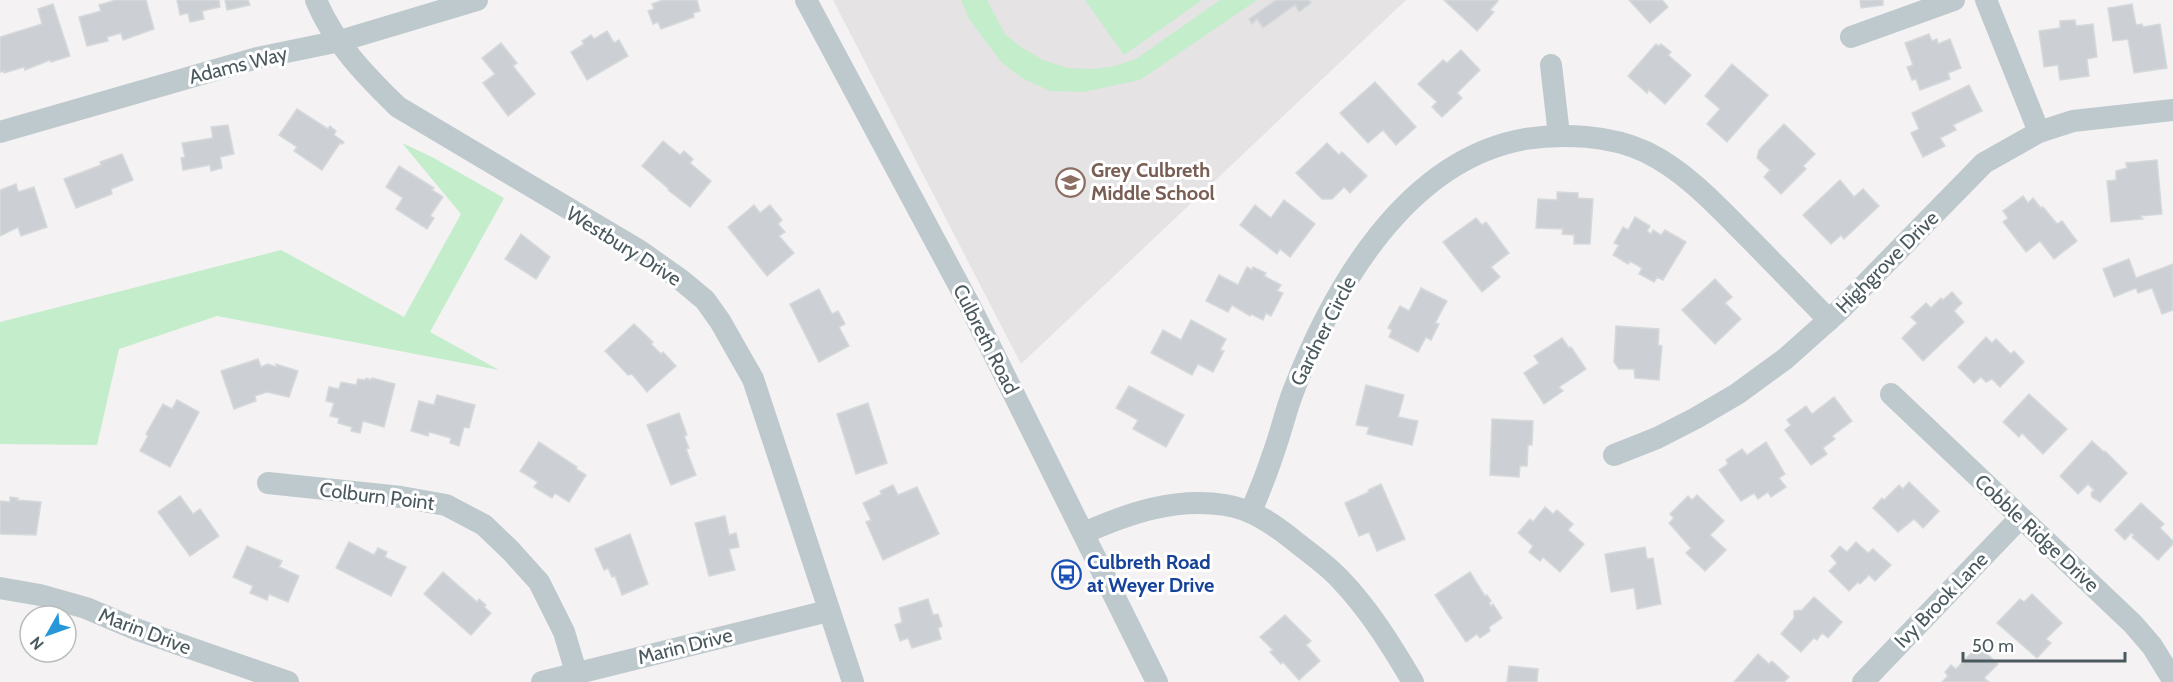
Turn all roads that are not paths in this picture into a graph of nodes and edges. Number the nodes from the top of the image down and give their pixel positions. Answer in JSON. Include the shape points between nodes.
{"nodes":[{"id":1,"x":316,"y":0,"type":"edge"},
{"id":2,"x":477,"y":0,"type":"edge"},
{"id":3,"x":806,"y":0,"type":"edge"},
{"id":4,"x":1954,"y":0,"type":"edge"},
{"id":5,"x":1986,"y":0,"type":"edge"},
{"id":6,"x":1851,"y":37,"type":"dead end"},
{"id":7,"x":340,"y":42,"type":"junction"},
{"id":8,"x":1551,"y":65,"type":"dead end"},
{"id":9,"x":2173,"y":110,"type":"edge"},
{"id":10,"x":0,"y":132,"type":"edge"},
{"id":11,"x":2039,"y":132,"type":"junction"},
{"id":12,"x":1559,"y":135,"type":"junction"},
{"id":13,"x":1829,"y":320,"type":"junction"},
{"id":14,"x":1891,"y":394,"type":"dead end"},
{"id":15,"x":1614,"y":455,"type":"dead end"},
{"id":16,"x":268,"y":483,"type":"dead end"},
{"id":17,"x":1251,"y":512,"type":"junction"},
{"id":18,"x":2020,"y":518,"type":"junction"},
{"id":19,"x":1084,"y":533,"type":"junction"},
{"id":20,"x":0,"y":588,"type":"edge"},
{"id":21,"x":828,"y":611,"type":"junction"},
{"id":22,"x":576,"y":672,"type":"junction"},
{"id":23,"x":2173,"y":680,"type":"edge"},
{"id":24,"x":288,"y":682,"type":"edge"},
{"id":25,"x":542,"y":682,"type":"edge"},
{"id":26,"x":853,"y":682,"type":"edge"},
{"id":27,"x":1157,"y":682,"type":"edge"},
{"id":28,"x":1413,"y":682,"type":"edge"},
{"id":29,"x":1863,"y":682,"type":"edge"}],
"edges":[{"from":1,"to":7,"type":"street","name":"Westbury Drive"},
{"from":2,"to":7,"type":"street","name":"Adams Way"},
{"from":3,"to":19,"type":"street","name":"Culbreth Road","via":[[970,306]]},
{"from":4,"to":6,"type":"street"},
{"from":5,"to":11,"type":"street"},
{"from":7,"to":10,"type":"street","name":"Adams Way","via":[[257,58]]},
{"from":7,"to":21,"type":"street","name":"Westbury Drive","via":[[367,77],[398,106],[640,251],[705,300],[753,379]]},
{"from":8,"to":12,"type":"street"},
{"from":9,"to":11,"type":"street","name":"Highgrove Drive","via":[[2073,121]]},
{"from":11,"to":13,"type":"street","name":"Highgrove Drive","via":[[1984,163]]},
{"from":12,"to":13,"type":"street","name":"Gardner Circle","via":[[1627,146],[1672,168],[1706,195]]},
{"from":12,"to":17,"type":"street","name":"Gardner Circle","via":[[1514,141],[1473,155],[1424,188],[1383,230],[1324,321],[1292,393]]},
{"from":13,"to":15,"type":"street","name":"Highgrove Drive","via":[[1737,394],[1667,433]]},
{"from":14,"to":18,"type":"street","name":"Cobble Ridge Drive"},
{"from":16,"to":22,"type":"street","name":"Colburn Point","via":[[446,505],[484,525],[538,582],[564,632]]},
{"from":17,"to":19,"type":"street","via":[[1209,503],[1160,506]]},
{"from":17,"to":28,"type":"street","via":[[1281,530],[1339,577],[1385,635]]},
{"from":18,"to":23,"type":"street","name":"Cobble Ridge Drive","via":[[2133,624]]},
{"from":18,"to":29,"type":"street","name":"Ivy Brook Lane"},
{"from":19,"to":27,"type":"street","name":"Culbreth Road"},
{"from":20,"to":24,"type":"street","name":"Marin Drive","via":[[86,608]]},
{"from":21,"to":22,"type":"street","name":"Marin Drive"},
{"from":21,"to":26,"type":"street","name":"Westbury Drive"},
{"from":22,"to":25,"type":"street","name":"Marin Drive"}]}
